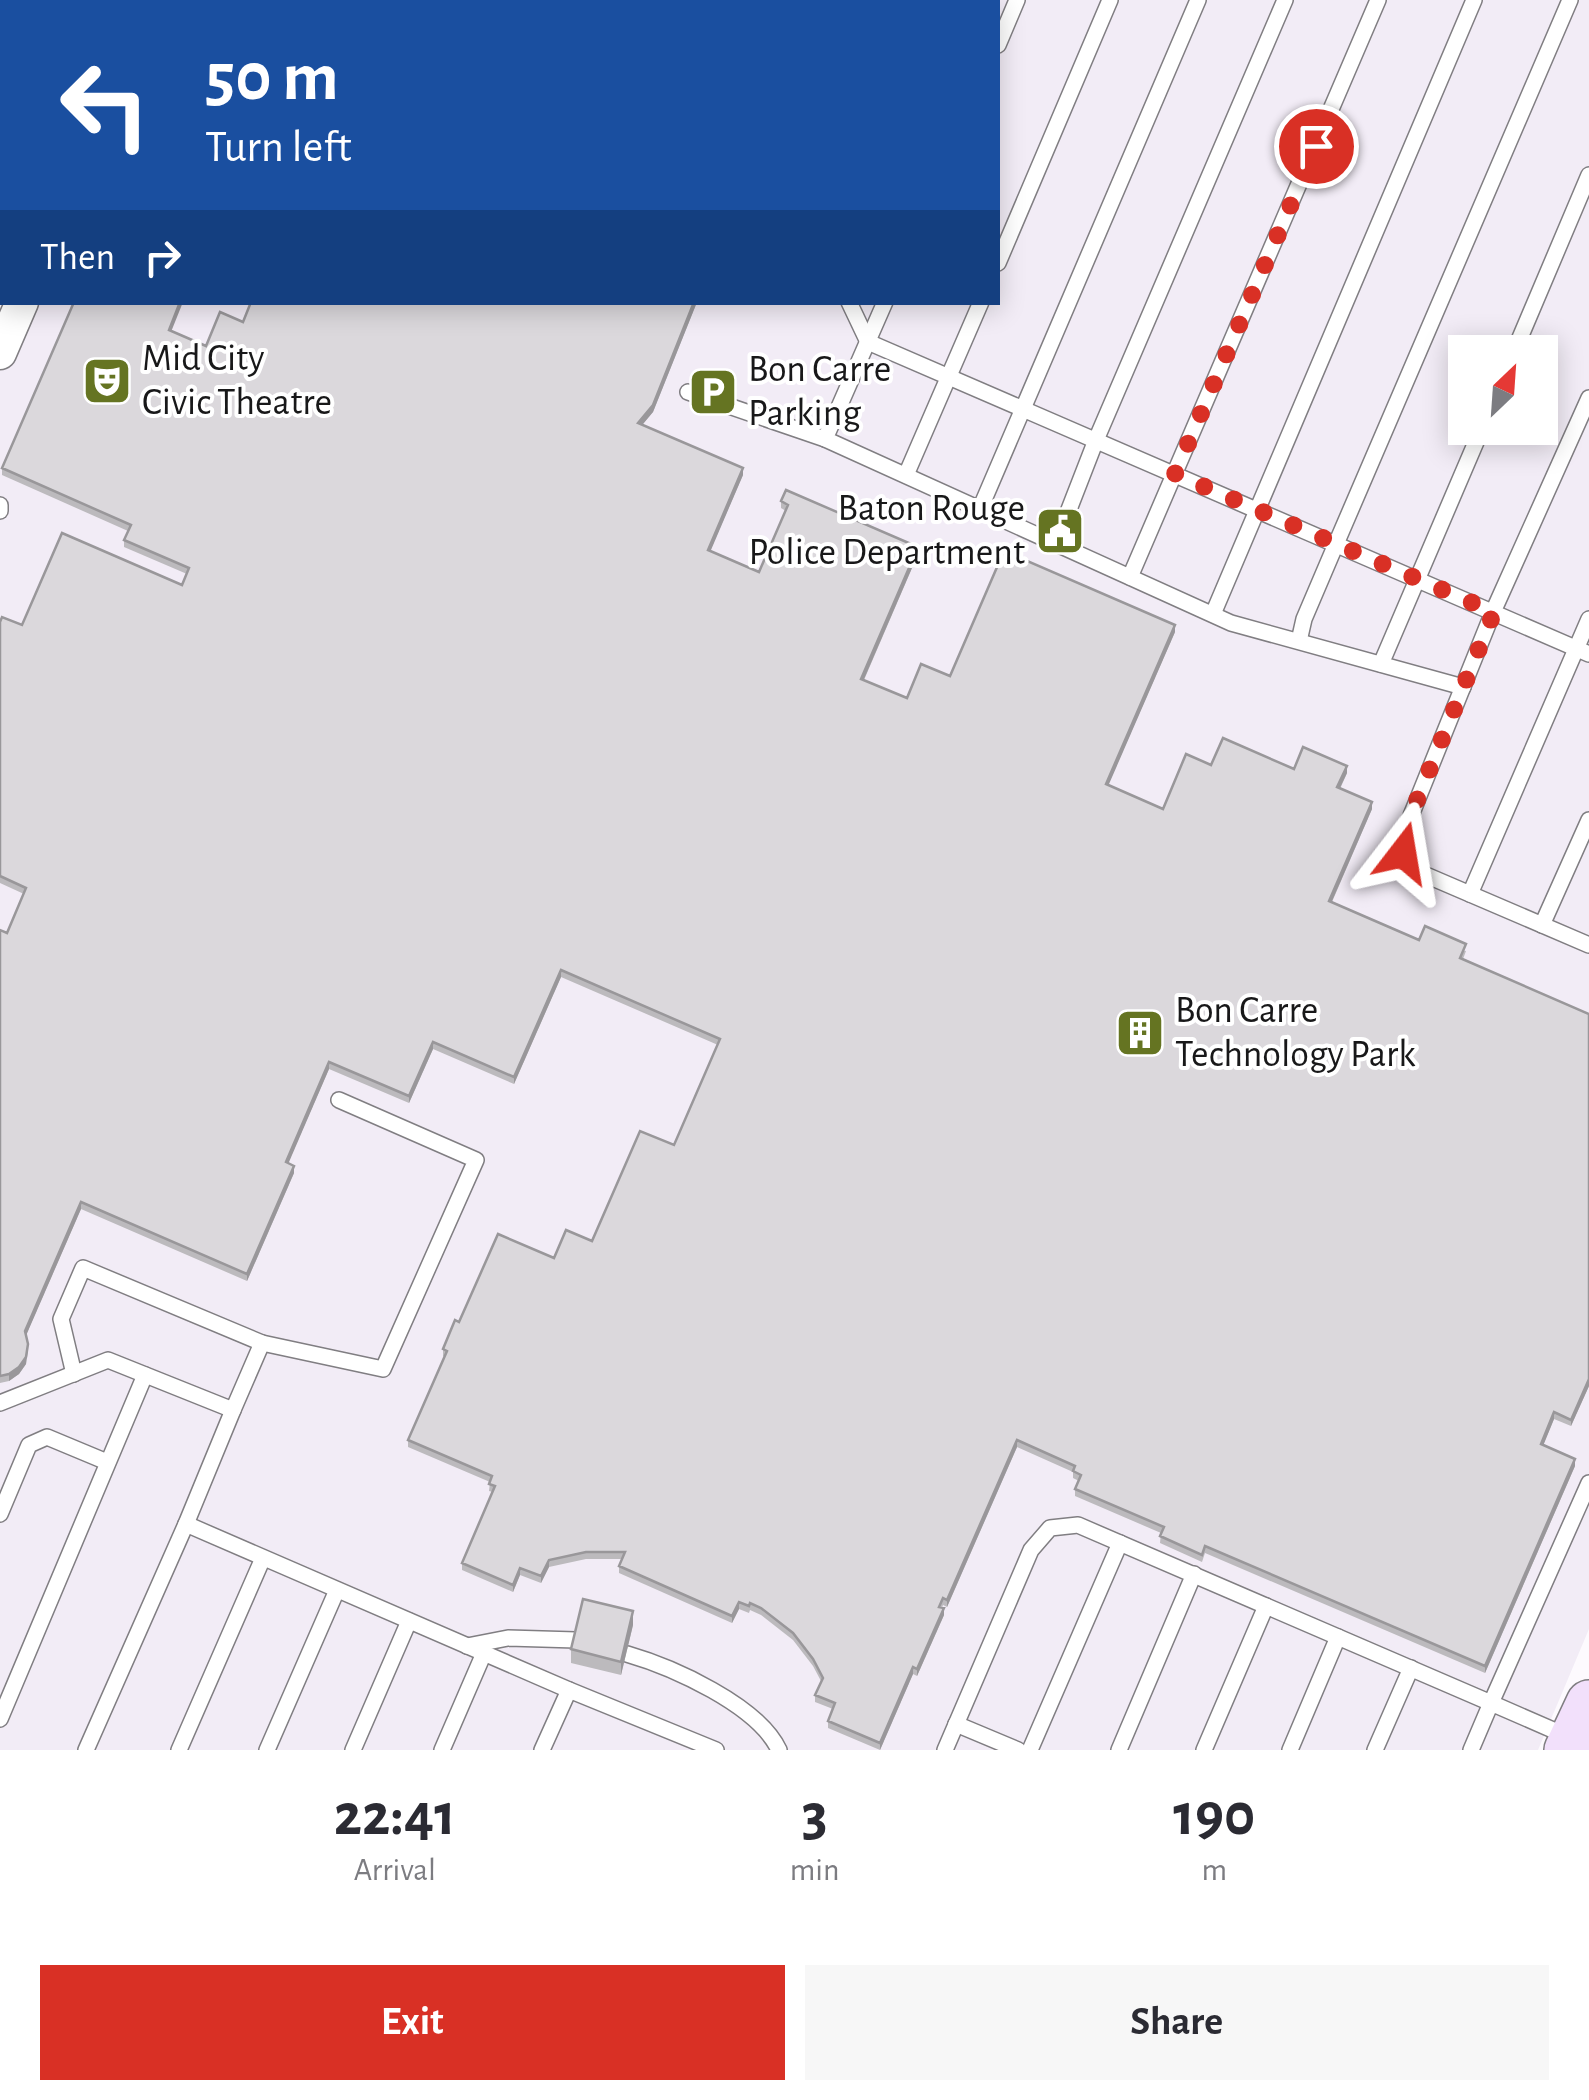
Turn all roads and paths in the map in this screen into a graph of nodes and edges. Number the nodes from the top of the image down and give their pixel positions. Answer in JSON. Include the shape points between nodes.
{"nodes":[{"id":1,"x":1017,"y":0,"type":"edge"},
{"id":2,"x":1110,"y":0,"type":"edge"},
{"id":3,"x":1198,"y":0,"type":"edge"},
{"id":4,"x":1286,"y":0,"type":"edge"},
{"id":5,"x":1378,"y":0,"type":"edge"},
{"id":6,"x":1474,"y":0,"type":"edge"},
{"id":7,"x":1570,"y":0,"type":"edge"},
{"id":8,"x":1000,"y":40,"type":"edge"},
{"id":9,"x":1589,"y":175,"type":"edge"},
{"id":10,"x":1000,"y":258,"type":"edge"},
{"id":11,"x":21,"y":305,"type":"edge"},
{"id":12,"x":850,"y":305,"type":"edge"},
{"id":13,"x":884,"y":305,"type":"edge"},
{"id":14,"x":980,"y":305,"type":"edge"},
{"id":15,"x":1521,"y":335,"type":"edge"},
{"id":16,"x":868,"y":342,"type":"junction"},
{"id":17,"x":0,"y":353,"type":"edge"},
{"id":18,"x":949,"y":377,"type":"junction"},
{"id":19,"x":688,"y":392,"type":"dead end"},
{"id":20,"x":1589,"y":398,"type":"edge"},
{"id":21,"x":1022,"y":409,"type":"junction"},
{"id":22,"x":825,"y":439,"type":"junction"},
{"id":23,"x":1096,"y":440,"type":"junction"},
{"id":24,"x":1475,"y":445,"type":"edge"},
{"id":25,"x":1175,"y":474,"type":"junction"},
{"id":26,"x":906,"y":475,"type":"junction"},
{"id":27,"x":980,"y":509,"type":"junction"},
{"id":28,"x":1257,"y":510,"type":"junction"},
{"id":29,"x":1056,"y":544,"type":"junction"},
{"id":30,"x":1336,"y":544,"type":"junction"},
{"id":31,"x":1130,"y":577,"type":"junction"},
{"id":32,"x":1417,"y":579,"type":"junction"},
{"id":33,"x":1494,"y":612,"type":"junction"},
{"id":34,"x":1212,"y":614,"type":"junction"},
{"id":35,"x":1589,"y":619,"type":"edge"},
{"id":36,"x":1299,"y":642,"type":"junction"},
{"id":37,"x":1583,"y":651,"type":"edge"},
{"id":38,"x":1381,"y":664,"type":"junction"},
{"id":39,"x":1463,"y":687,"type":"junction"},
{"id":40,"x":1589,"y":820,"type":"edge"},
{"id":41,"x":1470,"y":894,"type":"junction"},
{"id":42,"x":1542,"y":925,"type":"junction"},
{"id":43,"x":1589,"y":945,"type":"edge"},
{"id":44,"x":339,"y":1100,"type":"dead end"},
{"id":45,"x":262,"y":1344,"type":"junction"},
{"id":46,"x":74,"y":1374,"type":"junction"},
{"id":47,"x":145,"y":1375,"type":"junction"},
{"id":48,"x":0,"y":1403,"type":"edge"},
{"id":49,"x":233,"y":1410,"type":"junction"},
{"id":50,"x":107,"y":1462,"type":"junction"},
{"id":51,"x":1589,"y":1483,"type":"edge"},
{"id":52,"x":0,"y":1514,"type":"edge"},
{"id":53,"x":186,"y":1524,"type":"junction"},
{"id":54,"x":1120,"y":1543,"type":"junction"},
{"id":55,"x":264,"y":1558,"type":"junction"},
{"id":56,"x":1194,"y":1574,"type":"junction"},
{"id":57,"x":337,"y":1590,"type":"junction"},
{"id":58,"x":1266,"y":1606,"type":"junction"},
{"id":59,"x":409,"y":1621,"type":"junction"},
{"id":60,"x":1338,"y":1637,"type":"junction"},
{"id":61,"x":576,"y":1640,"type":"edge"},
{"id":62,"x":466,"y":1646,"type":"junction"},
{"id":63,"x":484,"y":1654,"type":"junction"},
{"id":64,"x":626,"y":1654,"type":"edge"},
{"id":65,"x":1411,"y":1668,"type":"junction"},
{"id":66,"x":569,"y":1690,"type":"junction"},
{"id":67,"x":1492,"y":1703,"type":"junction"},
{"id":68,"x":0,"y":1719,"type":"edge"},
{"id":69,"x":956,"y":1724,"type":"junction"},
{"id":70,"x":1579,"y":1734,"type":"edge"},
{"id":71,"x":86,"y":1750,"type":"edge"},
{"id":72,"x":179,"y":1750,"type":"edge"},
{"id":73,"x":267,"y":1750,"type":"edge"},
{"id":74,"x":353,"y":1750,"type":"edge"},
{"id":75,"x":442,"y":1750,"type":"edge"},
{"id":76,"x":542,"y":1750,"type":"edge"},
{"id":77,"x":716,"y":1750,"type":"edge"},
{"id":78,"x":779,"y":1750,"type":"edge"},
{"id":79,"x":945,"y":1750,"type":"edge"},
{"id":80,"x":1018,"y":1750,"type":"edge"},
{"id":81,"x":1030,"y":1750,"type":"edge"},
{"id":82,"x":1119,"y":1750,"type":"edge"},
{"id":83,"x":1204,"y":1750,"type":"edge"},
{"id":84,"x":1290,"y":1750,"type":"edge"},
{"id":85,"x":1376,"y":1750,"type":"edge"},
{"id":86,"x":1471,"y":1750,"type":"edge"}],
"edges":[{"from":1,"to":8,"type":"lane"},
{"from":2,"to":10,"type":"lane"},
{"from":3,"to":21,"type":"lane"},
{"from":4,"to":23,"type":"lane"},
{"from":5,"to":25,"type":"lane"},
{"from":6,"to":28,"type":"lane"},
{"from":7,"to":30,"type":"lane"},
{"from":9,"to":15,"type":"lane"},
{"from":11,"to":17,"type":"street"},
{"from":12,"to":16,"type":"lane"},
{"from":13,"to":16,"type":"lane"},
{"from":14,"to":18,"type":"lane"},
{"from":16,"to":18,"type":"lane"},
{"from":16,"to":22,"type":"lane"},
{"from":18,"to":21,"type":"lane"},
{"from":18,"to":26,"type":"lane"},
{"from":19,"to":22,"type":"lane"},
{"from":20,"to":33,"type":"lane"},
{"from":21,"to":23,"type":"lane"},
{"from":21,"to":27,"type":"lane"},
{"from":22,"to":26,"type":"lane"},
{"from":23,"to":25,"type":"lane"},
{"from":23,"to":29,"type":"lane"},
{"from":24,"to":32,"type":"lane"},
{"from":25,"to":28,"type":"lane"},
{"from":25,"to":31,"type":"lane"},
{"from":26,"to":27,"type":"lane"},
{"from":27,"to":29,"type":"lane"},
{"from":28,"to":30,"type":"lane"},
{"from":28,"to":34,"type":"lane"},
{"from":29,"to":31,"type":"lane"},
{"from":30,"to":32,"type":"lane"},
{"from":30,"to":36,"type":"lane"},
{"from":31,"to":34,"type":"lane"},
{"from":32,"to":33,"type":"lane"},
{"from":32,"to":38,"type":"lane"},
{"from":33,"to":37,"type":"lane"},
{"from":33,"to":39,"type":"lane"},
{"from":34,"to":36,"type":"lane"},
{"from":35,"to":37,"type":"lane"},
{"from":36,"to":38,"type":"lane"},
{"from":37,"to":41,"type":"lane"},
{"from":38,"to":39,"type":"lane"},
{"from":39,"to":41,"type":"lane","via":[[1404,832],[1403,853],[1414,870]]},
{"from":40,"to":42,"type":"lane"},
{"from":41,"to":42,"type":"lane"},
{"from":42,"to":43,"type":"lane"},
{"from":44,"to":45,"type":"lane","via":[[476,1160],[383,1369]]},
{"from":45,"to":46,"type":"lane","via":[[83,1268],[61,1319]]},
{"from":45,"to":49,"type":"lane"},
{"from":46,"to":47,"type":"lane","via":[[108,1360]]},
{"from":46,"to":48,"type":"lane"},
{"from":47,"to":49,"type":"lane"},
{"from":47,"to":50,"type":"lane"},
{"from":49,"to":53,"type":"lane"},
{"from":50,"to":52,"type":"lane","via":[[47,1437],[29,1445]]},
{"from":50,"to":68,"type":"lane"},
{"from":51,"to":67,"type":"lane"},
{"from":53,"to":55,"type":"lane"},
{"from":53,"to":71,"type":"lane"},
{"from":54,"to":56,"type":"lane"},
{"from":54,"to":69,"type":"lane","via":[[1078,1524],[1050,1528],[1031,1550]]},
{"from":54,"to":81,"type":"lane"},
{"from":55,"to":57,"type":"lane"},
{"from":55,"to":72,"type":"lane"},
{"from":56,"to":58,"type":"lane"},
{"from":56,"to":82,"type":"lane"},
{"from":57,"to":59,"type":"lane"},
{"from":57,"to":73,"type":"lane"},
{"from":58,"to":60,"type":"lane"},
{"from":58,"to":83,"type":"lane"},
{"from":59,"to":62,"type":"lane"},
{"from":59,"to":74,"type":"lane"},
{"from":60,"to":65,"type":"lane"},
{"from":60,"to":84,"type":"lane"},
{"from":61,"to":62,"type":"lane","via":[[508,1638]]},
{"from":62,"to":63,"type":"lane"},
{"from":63,"to":66,"type":"lane"},
{"from":63,"to":75,"type":"lane"},
{"from":64,"to":78,"type":"lane","via":[[695,1681],[743,1710]]},
{"from":65,"to":67,"type":"lane"},
{"from":65,"to":85,"type":"lane"},
{"from":66,"to":76,"type":"lane"},
{"from":66,"to":77,"type":"lane"},
{"from":67,"to":70,"type":"lane"},
{"from":67,"to":86,"type":"lane"},
{"from":69,"to":79,"type":"lane"},
{"from":69,"to":80,"type":"lane"}]}
